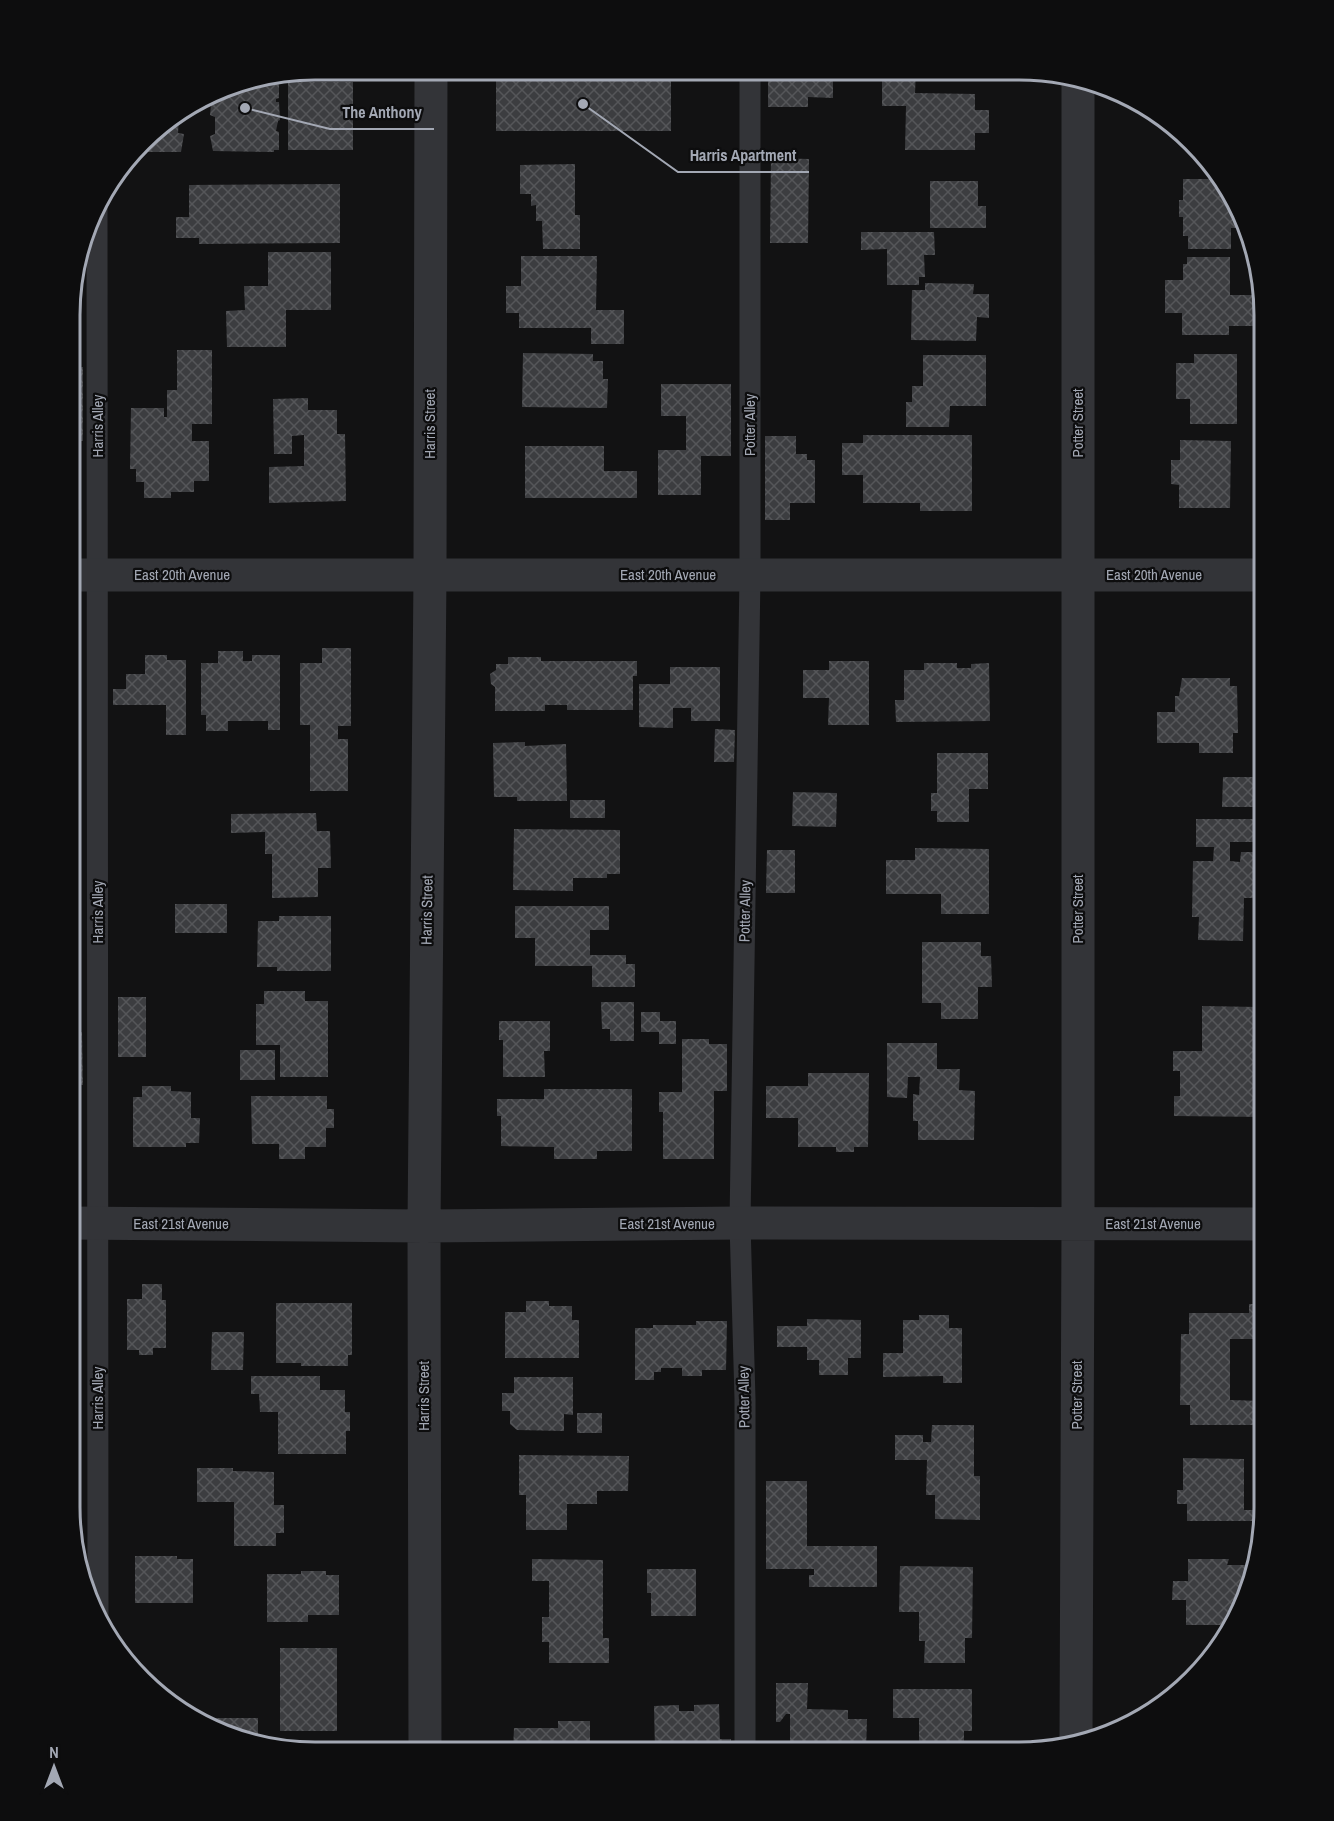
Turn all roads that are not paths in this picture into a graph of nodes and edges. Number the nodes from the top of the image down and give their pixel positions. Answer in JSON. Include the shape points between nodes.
{"nodes":[{"id":1,"x":431,"y":80,"type":"edge"},
{"id":2,"x":750,"y":80,"type":"edge"},
{"id":3,"x":1078,"y":87,"type":"edge"},
{"id":4,"x":96,"y":227,"type":"edge"},
{"id":5,"x":84,"y":575,"type":"edge"},
{"id":6,"x":430,"y":575,"type":"junction"},
{"id":7,"x":750,"y":575,"type":"junction"},
{"id":8,"x":1078,"y":575,"type":"junction"},
{"id":9,"x":1255,"y":575,"type":"edge"},
{"id":10,"x":84,"y":1223,"type":"edge"},
{"id":11,"x":740,"y":1223,"type":"junction"},
{"id":12,"x":1078,"y":1224,"type":"junction"},
{"id":13,"x":1255,"y":1224,"type":"edge"},
{"id":14,"x":424,"y":1226,"type":"junction"},
{"id":15,"x":97,"y":1596,"type":"edge"},
{"id":16,"x":1076,"y":1734,"type":"edge"},
{"id":17,"x":425,"y":1742,"type":"edge"},
{"id":18,"x":745,"y":1742,"type":"edge"}],
"edges":[{"from":1,"to":6,"type":"street","name":"Harris Street"},
{"from":2,"to":7,"type":"lane","name":"Potter Alley"},
{"from":3,"to":8,"type":"street","name":"Potter Street"},
{"from":4,"to":5,"type":"lane","name":"Harris Alley"},
{"from":5,"to":6,"type":"street","name":"East 20th Avenue"},
{"from":5,"to":10,"type":"lane","name":"Harris Alley"},
{"from":6,"to":7,"type":"street","name":"East 20th Avenue"},
{"from":6,"to":14,"type":"street","name":"Harris Street"},
{"from":7,"to":8,"type":"street","name":"East 20th Avenue"},
{"from":7,"to":11,"type":"lane","name":"Potter Alley"},
{"from":8,"to":9,"type":"street","name":"East 20th Avenue"},
{"from":8,"to":12,"type":"street","name":"Potter Street"},
{"from":10,"to":14,"type":"street","name":"East 21st Avenue"},
{"from":10,"to":15,"type":"lane","name":"Harris Alley"},
{"from":11,"to":12,"type":"street","name":"East 21st Avenue"},
{"from":11,"to":14,"type":"street","name":"East 21st Avenue"},
{"from":11,"to":18,"type":"lane","name":"Potter Alley","via":[[745,1411]]},
{"from":12,"to":13,"type":"street","name":"East 21st Avenue"},
{"from":12,"to":16,"type":"street","name":"Potter Street"},
{"from":14,"to":17,"type":"street","name":"Harris Street"}]}
